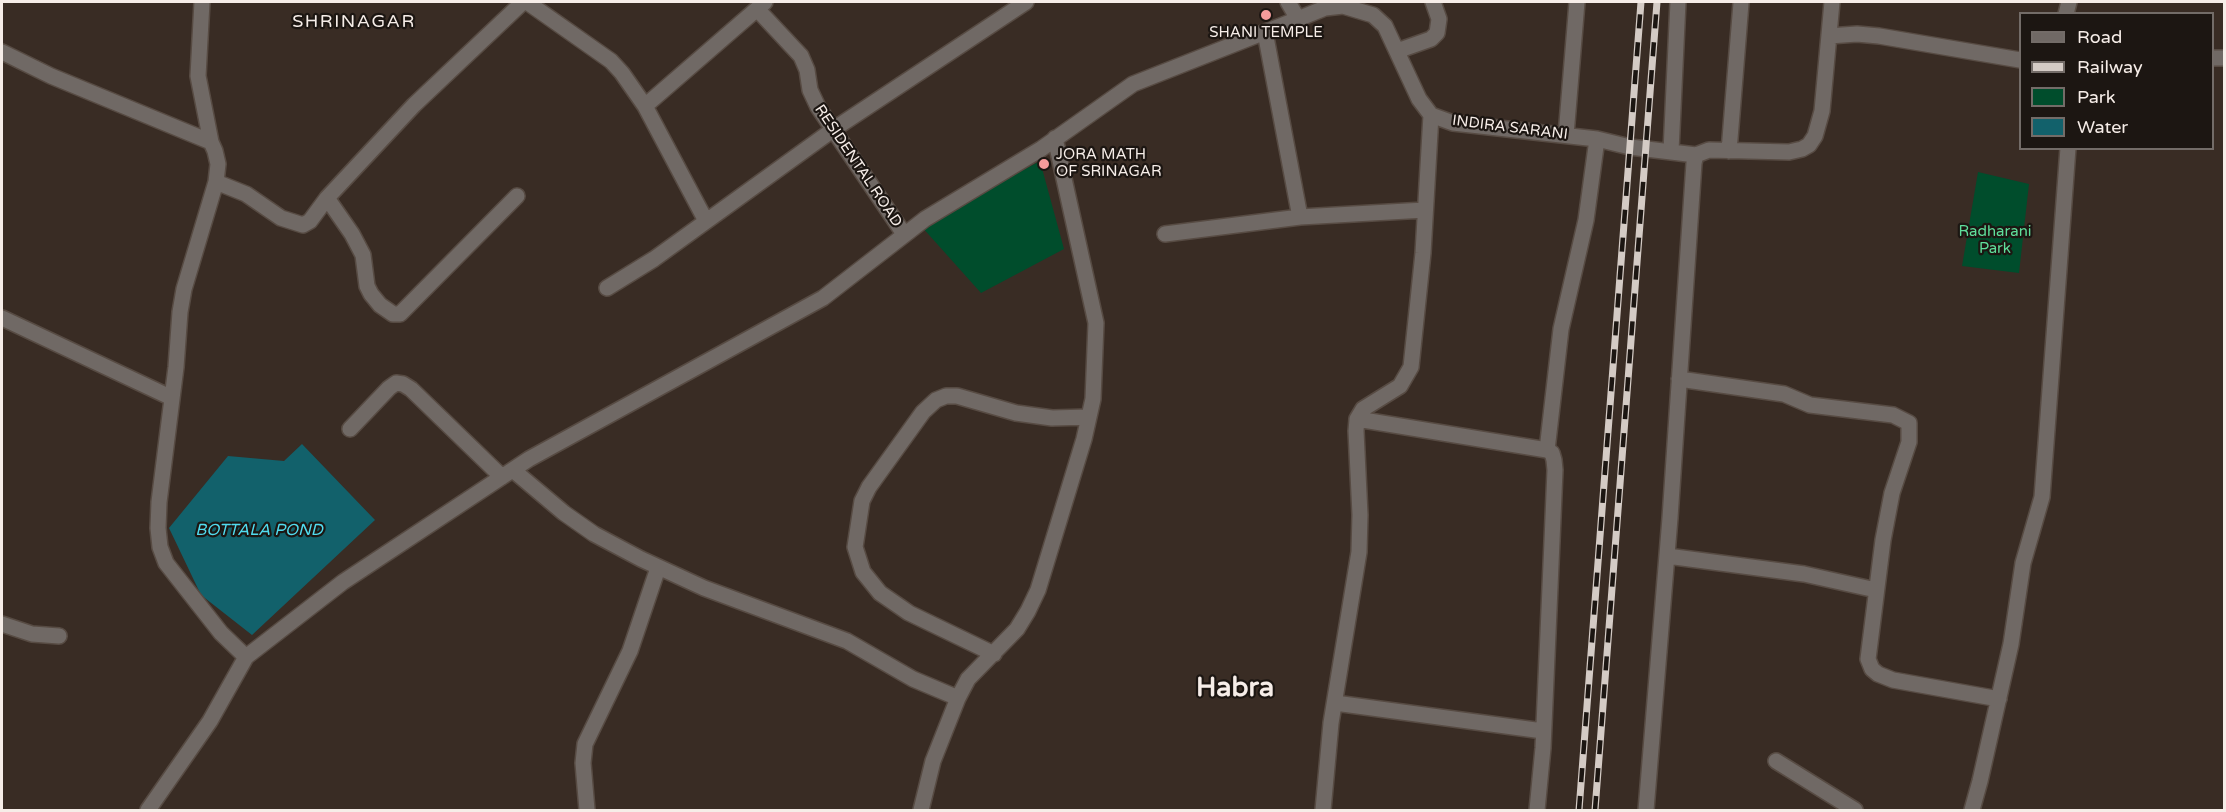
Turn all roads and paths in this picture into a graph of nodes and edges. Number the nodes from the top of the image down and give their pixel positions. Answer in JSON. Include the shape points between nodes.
{"nodes":[{"id":1,"x":202,"y":2,"type":"edge"},
{"id":2,"x":525,"y":2,"type":"edge"},
{"id":3,"x":1026,"y":2,"type":"edge"},
{"id":4,"x":1288,"y":2,"type":"edge"},
{"id":5,"x":1433,"y":2,"type":"edge"},
{"id":6,"x":1577,"y":2,"type":"edge"},
{"id":7,"x":1678,"y":2,"type":"edge"},
{"id":8,"x":1832,"y":2,"type":"edge"},
{"id":9,"x":1741,"y":3,"type":"edge"},
{"id":10,"x":761,"y":5,"type":"edge"},
{"id":11,"x":1298,"y":19,"type":"junction"},
{"id":12,"x":1265,"y":32,"type":"junction"},
{"id":13,"x":1829,"y":36,"type":"junction"},
{"id":14,"x":1397,"y":51,"type":"junction"},
{"id":15,"x":2,"y":52,"type":"edge"},
{"id":16,"x":2019,"y":60,"type":"edge"},
{"id":17,"x":645,"y":106,"type":"junction"},
{"id":18,"x":1431,"y":115,"type":"junction"},
{"id":19,"x":834,"y":129,"type":"junction"},
{"id":20,"x":1566,"y":135,"type":"junction"},
{"id":21,"x":1055,"y":138,"type":"junction"},
{"id":22,"x":1597,"y":139,"type":"junction"},
{"id":23,"x":211,"y":142,"type":"junction"},
{"id":24,"x":2068,"y":150,"type":"edge"},
{"id":25,"x":1671,"y":151,"type":"junction"},
{"id":26,"x":1729,"y":151,"type":"junction"},
{"id":27,"x":1696,"y":155,"type":"junction"},
{"id":28,"x":216,"y":182,"type":"junction"},
{"id":29,"x":518,"y":196,"type":"dead end"},
{"id":30,"x":327,"y":198,"type":"junction"},
{"id":31,"x":1425,"y":210,"type":"junction"},
{"id":32,"x":1300,"y":217,"type":"junction"},
{"id":33,"x":706,"y":221,"type":"junction"},
{"id":34,"x":904,"y":234,"type":"junction"},
{"id":35,"x":1165,"y":234,"type":"dead end"},
{"id":36,"x":607,"y":288,"type":"dead end"},
{"id":37,"x":2,"y":318,"type":"edge"},
{"id":38,"x":1679,"y":379,"type":"junction"},
{"id":39,"x":172,"y":398,"type":"junction"},
{"id":40,"x":1089,"y":417,"type":"junction"},
{"id":41,"x":1357,"y":419,"type":"junction"},
{"id":42,"x":350,"y":429,"type":"dead end"},
{"id":43,"x":1547,"y":450,"type":"junction"},
{"id":44,"x":507,"y":474,"type":"junction"},
{"id":45,"x":1666,"y":556,"type":"junction"},
{"id":46,"x":658,"y":568,"type":"junction"},
{"id":47,"x":1876,"y":590,"type":"junction"},
{"id":48,"x":2,"y":624,"type":"edge"},
{"id":49,"x":59,"y":636,"type":"dead end"},
{"id":50,"x":994,"y":654,"type":"junction"},
{"id":51,"x":246,"y":657,"type":"junction"},
{"id":52,"x":958,"y":698,"type":"junction"},
{"id":53,"x":1999,"y":699,"type":"junction"},
{"id":54,"x":1335,"y":703,"type":"junction"},
{"id":55,"x":1543,"y":731,"type":"junction"},
{"id":56,"x":1776,"y":761,"type":"dead end"},
{"id":57,"x":148,"y":810,"type":"edge"},
{"id":58,"x":587,"y":810,"type":"edge"},
{"id":59,"x":921,"y":810,"type":"edge"},
{"id":60,"x":1323,"y":810,"type":"edge"},
{"id":61,"x":1537,"y":810,"type":"edge"},
{"id":62,"x":1646,"y":810,"type":"edge"},
{"id":63,"x":1855,"y":810,"type":"edge"},
{"id":64,"x":1972,"y":810,"type":"edge"}],
"edges":[{"from":1,"to":23,"type":"street","via":[[198,76]]},
{"from":2,"to":17,"type":"street","via":[[611,61]]},
{"from":2,"to":30,"type":"street","via":[[414,105]]},
{"from":3,"to":19,"type":"street"},
{"from":4,"to":11,"type":"street"},
{"from":5,"to":14,"type":"street","via":[[1437,33],[1431,39]]},
{"from":6,"to":20,"type":"street"},
{"from":7,"to":25,"type":"street"},
{"from":8,"to":13,"type":"street","name":"INDIRA SARANI"},
{"from":9,"to":26,"type":"street"},
{"from":10,"to":17,"type":"street"},
{"from":10,"to":19,"type":"street","name":"RESIDENTAL ROAD","via":[[801,56],[810,90]]},
{"from":11,"to":12,"type":"street","name":"INDIRA SARANI"},
{"from":11,"to":14,"type":"street","name":"INDIRA SARANI","via":[[1325,8],[1360,10],[1385,26]]},
{"from":12,"to":21,"type":"street","name":"INDIRA SARANI","via":[[1132,84]]},
{"from":12,"to":32,"type":"street"},
{"from":13,"to":16,"type":"street","via":[[1879,36]]},
{"from":13,"to":26,"type":"street","name":"INDIRA SARANI","via":[[1822,111],[1809,145],[1789,152]]},
{"from":14,"to":18,"type":"street","name":"INDIRA SARANI","via":[[1419,99]]},
{"from":15,"to":23,"type":"street"},
{"from":17,"to":33,"type":"street"},
{"from":18,"to":20,"type":"street","name":"INDIRA SARANI","via":[[1453,123]]},
{"from":18,"to":31,"type":"street"},
{"from":19,"to":33,"type":"street"},
{"from":19,"to":34,"type":"street","name":"RESIDENTAL ROAD"},
{"from":20,"to":22,"type":"street","name":"INDIRA SARANI"},
{"from":21,"to":34,"type":"street","name":"INDIRA SARANI"},
{"from":21,"to":40,"type":"street","via":[[1096,323]]},
{"from":22,"to":25,"type":"street","name":"INDIRA SARANI"},
{"from":22,"to":43,"type":"street","via":[[1586,220],[1561,329]]},
{"from":23,"to":28,"type":"street","via":[[218,164]]},
{"from":24,"to":53,"type":"street","via":[[2042,497],[2023,563]]},
{"from":25,"to":27,"type":"street","name":"INDIRA SARANI"},
{"from":26,"to":27,"type":"street","name":"INDIRA SARANI","via":[[1709,150]]},
{"from":27,"to":38,"type":"street"},
{"from":28,"to":30,"type":"street","via":[[246,194],[295,224],[303,225],[310,220]]},
{"from":28,"to":39,"type":"street","via":[[184,289]]},
{"from":29,"to":30,"type":"street","via":[[400,314],[393,314],[371,294],[363,255]]},
{"from":31,"to":32,"type":"street"},
{"from":31,"to":41,"type":"street","via":[[1411,366],[1400,386],[1363,409]]},
{"from":32,"to":35,"type":"street"},
{"from":33,"to":36,"type":"street"},
{"from":34,"to":44,"type":"street","name":"INDIRA SARANI","via":[[823,298]]},
{"from":37,"to":39,"type":"street"},
{"from":38,"to":45,"type":"street"},
{"from":38,"to":47,"type":"street","via":[[1784,394],[1810,405],[1893,415],[1909,423],[1909,442],[1892,493]]},
{"from":39,"to":51,"type":"street","via":[[159,502],[160,547],[166,563],[221,633]]},
{"from":40,"to":50,"type":"street","via":[[1038,590],[1017,629]]},
{"from":40,"to":50,"type":"street","via":[[1052,418],[1016,413],[946,396],[923,412],[862,501],[855,547],[863,572],[880,593],[909,613]]},
{"from":41,"to":43,"type":"street"},
{"from":41,"to":54,"type":"street","via":[[1359,552]]},
{"from":42,"to":44,"type":"street","via":[[389,388],[403,384]]},
{"from":43,"to":55,"type":"street","via":[[1552,453],[1555,470]]},
{"from":44,"to":46,"type":"street","via":[[594,534]]},
{"from":44,"to":51,"type":"street","name":"INDIRA SARANI","via":[[343,582]]},
{"from":45,"to":47,"type":"street","via":[[1804,574]]},
{"from":45,"to":62,"type":"street"},
{"from":46,"to":52,"type":"street","via":[[847,641],[913,679]]},
{"from":46,"to":58,"type":"street","via":[[630,651],[585,744]]},
{"from":47,"to":53,"type":"street","via":[[1868,658],[1872,669],[1893,680]]},
{"from":48,"to":49,"type":"street","via":[[32,634]]},
{"from":50,"to":52,"type":"street","via":[[968,679]]},
{"from":51,"to":57,"type":"street","via":[[210,721]]},
{"from":52,"to":59,"type":"street","via":[[933,761]]},
{"from":53,"to":64,"type":"street"},
{"from":54,"to":55,"type":"street"},
{"from":54,"to":60,"type":"street"},
{"from":55,"to":61,"type":"street"},
{"from":56,"to":63,"type":"street"}]}
